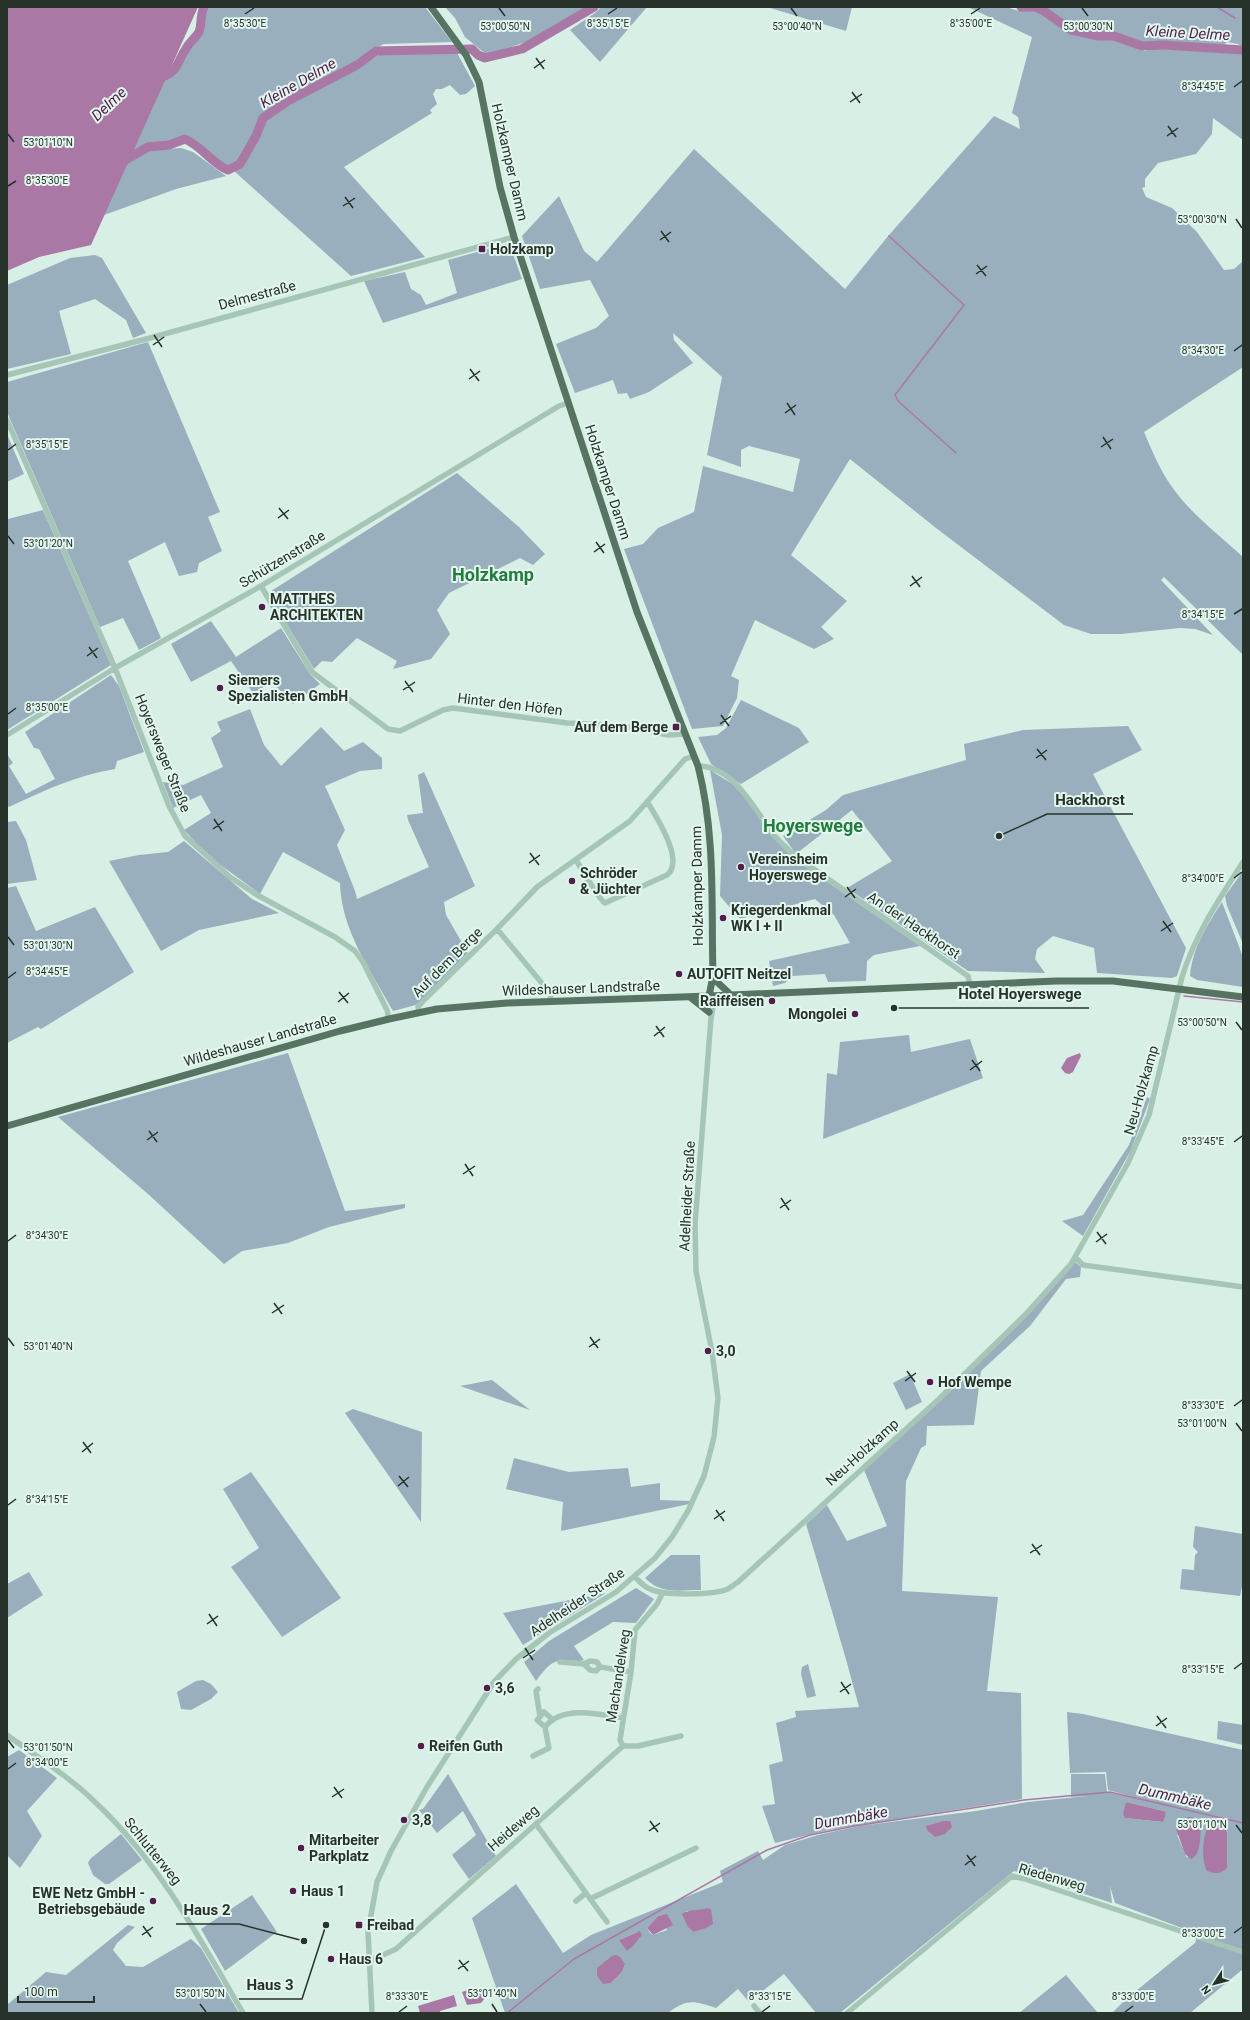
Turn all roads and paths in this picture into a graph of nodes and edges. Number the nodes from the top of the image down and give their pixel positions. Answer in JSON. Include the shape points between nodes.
{"nodes":[{"id":1,"x":431,"y":7,"type":"edge"},
{"id":2,"x":514,"y":237,"type":"junction"},
{"id":3,"x":7,"y":375,"type":"edge"},
{"id":4,"x":568,"y":402,"type":"junction"},
{"id":5,"x":7,"y":420,"type":"edge"},
{"id":6,"x":261,"y":586,"type":"junction"},
{"id":7,"x":115,"y":668,"type":"junction"},
{"id":8,"x":685,"y":734,"type":"junction"},
{"id":9,"x":7,"y":735,"type":"edge"},
{"id":10,"x":694,"y":756,"type":"junction"},
{"id":11,"x":698,"y":766,"type":"junction"},
{"id":12,"x":648,"y":803,"type":"junction"},
{"id":13,"x":576,"y":860,"type":"junction"},
{"id":14,"x":1243,"y":862,"type":"edge"},
{"id":15,"x":497,"y":929,"type":"junction"},
{"id":16,"x":714,"y":978,"type":"junction"},
{"id":17,"x":970,"y":985,"type":"junction"},
{"id":18,"x":1180,"y":988,"type":"junction"},
{"id":19,"x":731,"y":995,"type":"junction"},
{"id":20,"x":712,"y":996,"type":"junction"},
{"id":21,"x":690,"y":997,"type":"junction"},
{"id":22,"x":1243,"y":997,"type":"edge"},
{"id":23,"x":551,"y":1001,"type":"junction"},
{"id":24,"x":419,"y":1012,"type":"junction"},
{"id":25,"x":710,"y":1015,"type":"junction"},
{"id":26,"x":389,"y":1018,"type":"junction"},
{"id":27,"x":7,"y":1126,"type":"edge"},
{"id":28,"x":1076,"y":1256,"type":"junction"},
{"id":29,"x":1243,"y":1287,"type":"edge"},
{"id":30,"x":635,"y":1577,"type":"junction"},
{"id":31,"x":662,"y":1594,"type":"junction"},
{"id":32,"x":560,"y":1662,"type":"dead end"},
{"id":33,"x":631,"y":1672,"type":"junction"},
{"id":34,"x":538,"y":1689,"type":"dead end"},
{"id":35,"x":540,"y":1717,"type":"junction"},
{"id":36,"x":623,"y":1718,"type":"junction"},
{"id":37,"x":552,"y":1719,"type":"junction"},
{"id":38,"x":545,"y":1727,"type":"junction"},
{"id":39,"x":7,"y":1735,"type":"edge"},
{"id":40,"x":681,"y":1736,"type":"dead end"},
{"id":41,"x":623,"y":1746,"type":"junction"},
{"id":42,"x":534,"y":1756,"type":"dead end"},
{"id":43,"x":536,"y":1824,"type":"junction"},
{"id":44,"x":696,"y":1848,"type":"dead end"},
{"id":45,"x":586,"y":1893,"type":"junction"},
{"id":46,"x":590,"y":1899,"type":"junction"},
{"id":47,"x":576,"y":1901,"type":"dead end"},
{"id":48,"x":607,"y":1922,"type":"dead end"},
{"id":49,"x":1243,"y":1952,"type":"edge"},
{"id":50,"x":370,"y":1961,"type":"junction"},
{"id":51,"x":754,"y":2006,"type":"dead end"},
{"id":52,"x":243,"y":2013,"type":"edge"},
{"id":53,"x":372,"y":2013,"type":"edge"},
{"id":54,"x":760,"y":2013,"type":"edge"},
{"id":55,"x":847,"y":2013,"type":"edge"}],
"edges":[{"from":1,"to":2,"type":"main road","name":"Holzkamper Damm","via":[[456,39],[479,82],[500,187]]},
{"from":2,"to":3,"type":"street","name":"Delmestraße"},
{"from":2,"to":4,"type":"main road","name":"Holzkamper Damm"},
{"from":4,"to":6,"type":"street","name":"Schützenstraße"},
{"from":4,"to":8,"type":"main road","name":"Holzkamper Damm","via":[[637,612]]},
{"from":5,"to":7,"type":"street","name":"Hoyersweger Straße"},
{"from":6,"to":7,"type":"street","name":"Schützenstraße"},
{"from":6,"to":8,"type":"street","name":"Hinter den Höfen","via":[[312,672],[388,729],[400,731],[443,710],[453,708],[567,723],[623,726],[668,735]]},
{"from":7,"to":9,"type":"street","name":"Schützenstraße"},
{"from":7,"to":26,"type":"street","name":"Hoyersweger Straße","via":[[169,806],[185,836],[252,892],[347,944],[355,951],[364,962]]},
{"from":8,"to":10,"type":"main road","name":"Holzkamper Damm"},
{"from":10,"to":11,"type":"main road","name":"Holzkamper Damm"},
{"from":10,"to":12,"type":"street","name":"Auf dem Berge","via":[[686,759]]},
{"from":11,"to":16,"type":"main road","name":"Holzkamper Damm","via":[[712,848]]},
{"from":11,"to":17,"type":"street","name":"An der Hackhorst","via":[[712,768],[740,787],[774,834],[795,856],[968,976]]},
{"from":12,"to":13,"type":"street","name":"Auf dem Berge","via":[[630,821]]},
{"from":12,"to":13,"type":"street","via":[[667,835],[674,865],[668,875],[605,903],[601,901]]},
{"from":13,"to":15,"type":"street","name":"Auf dem Berge","via":[[538,887]]},
{"from":14,"to":18,"type":"street","name":"Neu-Holzkamp","via":[[1200,931],[1189,954]]},
{"from":15,"to":23,"type":"street","name":"Auf dem Berge","via":[[550,993]]},
{"from":15,"to":24,"type":"street","name":"Auf dem Berge","via":[[423,1001],[418,1007]]},
{"from":16,"to":19,"type":"main road"},
{"from":16,"to":20,"type":"main road","name":"Holzkamper Damm"},
{"from":17,"to":18,"type":"main road","name":"Wildeshauser Landstraße","via":[[1113,981]]},
{"from":17,"to":19,"type":"main road","name":"Wildeshauser Landstraße"},
{"from":18,"to":22,"type":"main road","name":"Wildeshauser Landstraße"},
{"from":18,"to":28,"type":"street","name":"Neu-Holzkamp","via":[[1146,1122],[1128,1163]]},
{"from":19,"to":20,"type":"main road","name":"Wildeshauser Landstraße"},
{"from":20,"to":21,"type":"main road","name":"Wildeshauser Landstraße"},
{"from":20,"to":25,"type":"street","name":"Adelheider Straße"},
{"from":21,"to":23,"type":"main road","name":"Wildeshauser Landstraße"},
{"from":21,"to":25,"type":"main road"},
{"from":23,"to":24,"type":"main road","name":"Wildeshauser Landstraße","via":[[500,1003]]},
{"from":24,"to":26,"type":"main road","name":"Wildeshauser Landstraße"},
{"from":25,"to":30,"type":"street","name":"Adelheider Straße","via":[[695,1224],[696,1271],[718,1398],[714,1437],[704,1476],[688,1511],[672,1537]]},
{"from":26,"to":27,"type":"main road","name":"Wildeshauser Landstraße"},
{"from":28,"to":29,"type":"street","via":[[1083,1265]]},
{"from":28,"to":31,"type":"street","name":"Neu-Holzkamp","via":[[1057,1282],[945,1393],[747,1575],[728,1589],[717,1592]]},
{"from":30,"to":31,"type":"street","name":"Neu-Holzkamp","via":[[649,1589]]},
{"from":30,"to":50,"type":"street","name":"Adelheider Straße","via":[[616,1592],[549,1633],[516,1659],[494,1682],[426,1787],[378,1877],[370,1910]]},
{"from":31,"to":33,"type":"street","name":"Machandelweg","via":[[635,1630]]},
{"from":32,"to":33,"type":"street","via":[[584,1664],[590,1661],[597,1662],[600,1667]]},
{"from":33,"to":36,"type":"street","name":"Machandelweg"},
{"from":34,"to":35,"type":"street","via":[[536,1691]]},
{"from":35,"to":37,"type":"street","via":[[544,1712]]},
{"from":35,"to":38,"type":"street","via":[[537,1720]]},
{"from":36,"to":37,"type":"street","via":[[586,1712]]},
{"from":36,"to":41,"type":"street","name":"Machandelweg","via":[[620,1740]]},
{"from":37,"to":38,"type":"street"},
{"from":38,"to":42,"type":"street","via":[[549,1748]]},
{"from":39,"to":52,"type":"street","name":"Schlutterweg","via":[[97,1803],[148,1861],[167,1884]]},
{"from":40,"to":41,"type":"street","via":[[638,1746]]},
{"from":41,"to":43,"type":"street","name":"Heideweg"},
{"from":43,"to":45,"type":"street"},
{"from":43,"to":50,"type":"street","name":"Heideweg","via":[[396,1949]]},
{"from":44,"to":46,"type":"street"},
{"from":45,"to":46,"type":"street"},
{"from":45,"to":47,"type":"street"},
{"from":46,"to":48,"type":"street"},
{"from":49,"to":55,"type":"street","name":"Riedenweg","via":[[1012,1876]]},
{"from":50,"to":53,"type":"street","name":"Adelheider Straße"},
{"from":51,"to":54,"type":"street"}]}
